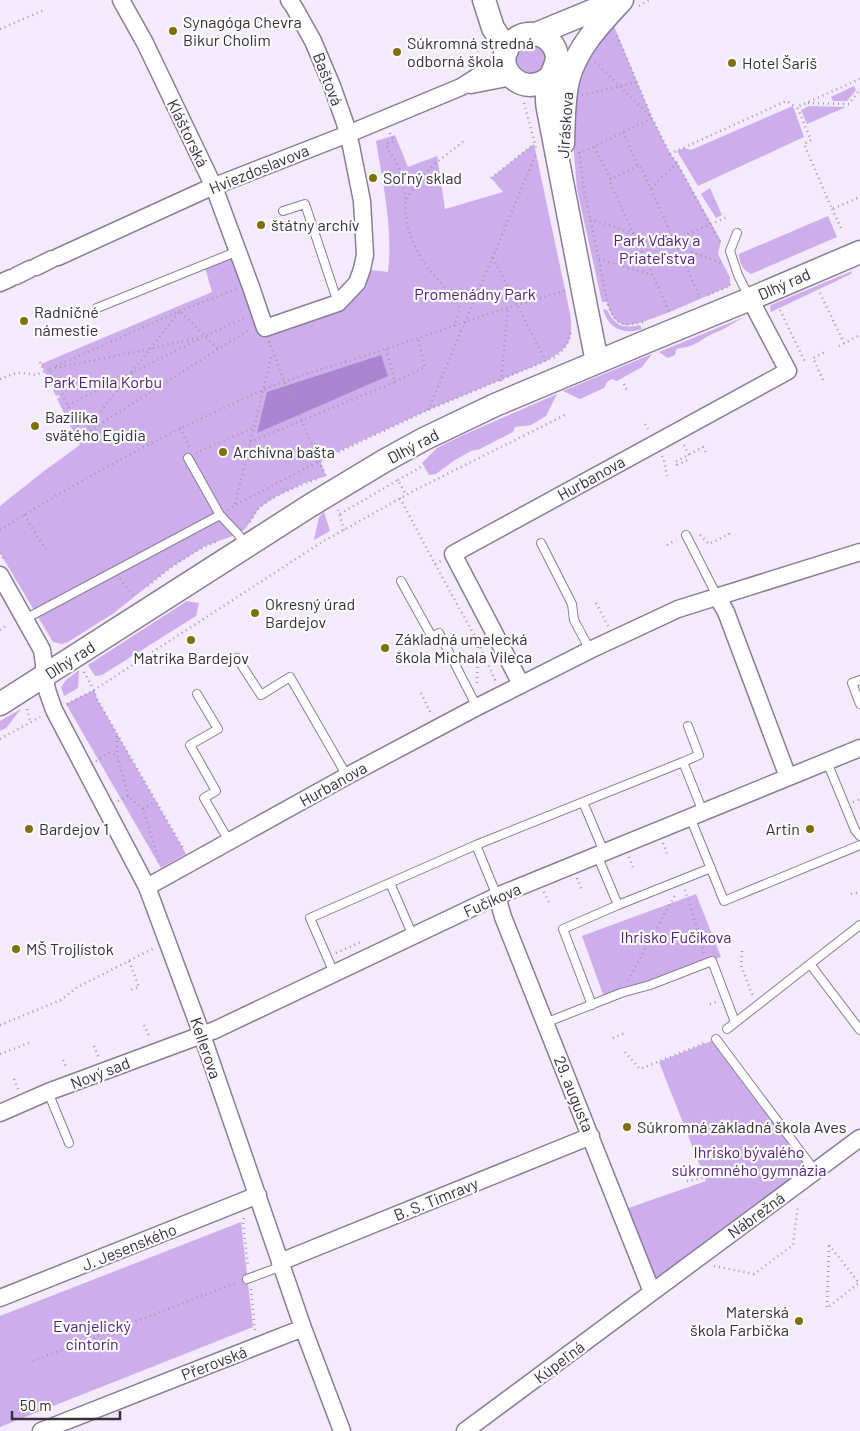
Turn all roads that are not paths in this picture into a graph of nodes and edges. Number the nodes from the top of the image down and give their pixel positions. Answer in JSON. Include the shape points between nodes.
{"nodes":[{"id":1,"x":121,"y":0,"type":"edge"},
{"id":2,"x":289,"y":0,"type":"edge"},
{"id":3,"x":485,"y":0,"type":"edge"},
{"id":4,"x":620,"y":0,"type":"edge"},
{"id":5,"x":531,"y":34,"type":"junction"},
{"id":6,"x":556,"y":54,"type":"junction"},
{"id":7,"x":513,"y":74,"type":"junction"},
{"id":8,"x":551,"y":76,"type":"junction"},
{"id":9,"x":348,"y":134,"type":"junction"},
{"id":10,"x":562,"y":176,"type":"junction"},
{"id":11,"x":214,"y":187,"type":"junction"},
{"id":12,"x":283,"y":211,"type":"dead end"},
{"id":13,"x":737,"y":233,"type":"dead end"},
{"id":14,"x":238,"y":251,"type":"junction"},
{"id":15,"x":860,"y":252,"type":"edge"},
{"id":16,"x":19,"y":274,"type":"edge"},
{"id":17,"x":750,"y":299,"type":"junction"},
{"id":18,"x":338,"y":303,"type":"junction"},
{"id":19,"x":98,"y":308,"type":"dead end"},
{"id":20,"x":597,"y":362,"type":"junction"},
{"id":21,"x":188,"y":458,"type":"dead end"},
{"id":22,"x":220,"y":515,"type":"junction"},
{"id":23,"x":683,"y":537,"type":"road end"},
{"id":24,"x":242,"y":540,"type":"junction"},
{"id":25,"x":541,"y":543,"type":"dead end"},
{"id":26,"x":860,"y":552,"type":"edge"},
{"id":27,"x":0,"y":575,"type":"edge"},
{"id":28,"x":401,"y":580,"type":"dead end"},
{"id":29,"x":717,"y":596,"type":"junction"},
{"id":30,"x":25,"y":619,"type":"junction"},
{"id":31,"x":590,"y":650,"type":"junction"},
{"id":32,"x":237,"y":658,"type":"dead end"},
{"id":33,"x":44,"y":677,"type":"junction"},
{"id":34,"x":860,"y":680,"type":"edge"},
{"id":35,"x":521,"y":684,"type":"junction"},
{"id":36,"x":197,"y":694,"type":"dead end"},
{"id":37,"x":0,"y":704,"type":"edge"},
{"id":38,"x":860,"y":704,"type":"edge"},
{"id":39,"x":477,"y":707,"type":"junction"},
{"id":40,"x":688,"y":726,"type":"dead end"},
{"id":41,"x":860,"y":748,"type":"edge"},
{"id":42,"x":683,"y":762,"type":"junction"},
{"id":43,"x":827,"y":762,"type":"junction"},
{"id":44,"x":347,"y":776,"type":"junction"},
{"id":45,"x":788,"y":777,"type":"junction"},
{"id":46,"x":583,"y":802,"type":"junction"},
{"id":47,"x":697,"y":814,"type":"junction"},
{"id":48,"x":860,"y":836,"type":"edge"},
{"id":49,"x":229,"y":841,"type":"junction"},
{"id":50,"x":476,"y":844,"type":"junction"},
{"id":51,"x":860,"y":845,"type":"edge"},
{"id":52,"x":601,"y":854,"type":"junction"},
{"id":53,"x":710,"y":868,"type":"junction"},
{"id":54,"x":390,"y":883,"type":"junction"},
{"id":55,"x":147,"y":887,"type":"junction"},
{"id":56,"x":497,"y":896,"type":"junction"},
{"id":57,"x":618,"y":905,"type":"junction"},
{"id":58,"x":860,"y":926,"type":"edge"},
{"id":59,"x":413,"y":936,"type":"junction"},
{"id":60,"x":810,"y":964,"type":"junction"},
{"id":61,"x":334,"y":973,"type":"junction"},
{"id":62,"x":592,"y":1005,"type":"junction"},
{"id":63,"x":735,"y":1022,"type":"junction"},
{"id":64,"x":545,"y":1023,"type":"junction"},
{"id":65,"x":727,"y":1029,"type":"dead end"},
{"id":66,"x":860,"y":1030,"type":"edge"},
{"id":67,"x":202,"y":1035,"type":"junction"},
{"id":68,"x":716,"y":1039,"type":"road end"},
{"id":69,"x":48,"y":1092,"type":"junction"},
{"id":70,"x":0,"y":1113,"type":"edge"},
{"id":71,"x":591,"y":1136,"type":"junction"},
{"id":72,"x":860,"y":1138,"type":"edge"},
{"id":73,"x":69,"y":1143,"type":"dead end"},
{"id":74,"x":808,"y":1170,"type":"junction"},
{"id":75,"x":258,"y":1195,"type":"junction"},
{"id":76,"x":280,"y":1262,"type":"junction"},
{"id":77,"x":247,"y":1279,"type":"road end"},
{"id":78,"x":652,"y":1292,"type":"junction"},
{"id":79,"x":0,"y":1298,"type":"edge"},
{"id":80,"x":303,"y":1328,"type":"junction"},
{"id":81,"x":41,"y":1431,"type":"edge"},
{"id":82,"x":342,"y":1431,"type":"edge"},
{"id":83,"x":465,"y":1431,"type":"edge"}],
"edges":[{"from":1,"to":11,"type":"street","name":"Kláštorská"},
{"from":2,"to":9,"type":"street","name":"Baštová","via":[[313,41]]},
{"from":3,"to":5,"type":"street","name":"Jiráskova","via":[[504,19]]},
{"from":3,"to":7,"type":"street","name":"Jiráskova"},
{"from":4,"to":5,"type":"street"},
{"from":4,"to":6,"type":"street","via":[[572,35]]},
{"from":4,"to":10,"type":"street","name":"Jiráskova","via":[[582,47],[569,76]]},
{"from":5,"to":6,"type":"street","via":[[549,41]]},
{"from":5,"to":7,"type":"street","via":[[511,43]]},
{"from":6,"to":8,"type":"street","via":[[556,66]]},
{"from":7,"to":8,"type":"street","via":[[529,86],[545,82]]},
{"from":7,"to":9,"type":"street","name":"Hviezdoslavova","via":[[461,87]]},
{"from":7,"to":10,"type":"street","name":"Jiráskova","via":[[533,106]]},
{"from":8,"to":10,"type":"street","name":"Jiráskova","via":[[547,104]]},
{"from":9,"to":11,"type":"street","name":"Hviezdoslavova"},
{"from":9,"to":18,"type":"street","name":"Baštová","via":[[362,201],[365,255],[357,283]]},
{"from":10,"to":20,"type":"street","name":"Jiráskova"},
{"from":11,"to":14,"type":"street","name":"Kláštorská"},
{"from":11,"to":16,"type":"street","name":"Hviezdoslavova"},
{"from":12,"to":18,"type":"lane","via":[[305,204]]},
{"from":13,"to":17,"type":"lane","via":[[730,251]]},
{"from":14,"to":18,"type":"street","name":"Kláštorská","via":[[260,327]]},
{"from":14,"to":19,"type":"lane"},
{"from":15,"to":17,"type":"street","name":"Dlhý rad"},
{"from":17,"to":20,"type":"street","name":"Dlhý rad"},
{"from":17,"to":35,"type":"street","name":"Hurbanova","via":[[788,371],[453,554]]},
{"from":20,"to":24,"type":"street","name":"Dlhý rad","via":[[424,439]]},
{"from":21,"to":22,"type":"lane"},
{"from":22,"to":24,"type":"lane"},
{"from":22,"to":30,"type":"lane"},
{"from":23,"to":29,"type":"lane"},
{"from":24,"to":33,"type":"street","name":"Dlhý rad"},
{"from":25,"to":31,"type":"lane","via":[[572,604],[574,620]]},
{"from":26,"to":29,"type":"street","name":"Hurbanova"},
{"from":27,"to":30,"type":"street"},
{"from":28,"to":39,"type":"lane","via":[[432,637],[439,633]]},
{"from":29,"to":31,"type":"street","name":"Hurbanova","via":[[678,609]]},
{"from":29,"to":45,"type":"street","via":[[726,612]]},
{"from":30,"to":33,"type":"street","via":[[42,650]]},
{"from":31,"to":35,"type":"street","name":"Hurbanova"},
{"from":32,"to":44,"type":"lane","via":[[261,695],[290,676]]},
{"from":33,"to":37,"type":"street","name":"Dlhý rad"},
{"from":33,"to":55,"type":"street","name":"Kellerova","via":[[53,707]]},
{"from":34,"to":38,"type":"lane","via":[[852,683]]},
{"from":35,"to":39,"type":"street","name":"Hurbanova"},
{"from":36,"to":49,"type":"lane","via":[[218,729],[190,746],[216,791],[204,798]]},
{"from":39,"to":44,"type":"street","name":"Hurbanova"},
{"from":40,"to":42,"type":"lane","via":[[699,755]]},
{"from":41,"to":43,"type":"street","name":"Fučíkova"},
{"from":42,"to":46,"type":"lane"},
{"from":42,"to":47,"type":"lane"},
{"from":43,"to":45,"type":"street","name":"Fučíkova"},
{"from":43,"to":48,"type":"lane"},
{"from":44,"to":49,"type":"street","name":"Hurbanova"},
{"from":45,"to":47,"type":"street","name":"Fučíkova"},
{"from":46,"to":50,"type":"lane"},
{"from":46,"to":52,"type":"lane"},
{"from":47,"to":52,"type":"street","name":"Fučíkova"},
{"from":47,"to":53,"type":"lane"},
{"from":49,"to":55,"type":"street","name":"Hurbanova"},
{"from":50,"to":54,"type":"lane"},
{"from":50,"to":56,"type":"lane"},
{"from":51,"to":53,"type":"lane","via":[[724,901]]},
{"from":52,"to":56,"type":"street","name":"Fučíkova"},
{"from":52,"to":57,"type":"lane"},
{"from":53,"to":57,"type":"lane"},
{"from":54,"to":59,"type":"lane"},
{"from":54,"to":61,"type":"lane","via":[[310,918]]},
{"from":55,"to":67,"type":"street","name":"Kellerova"},
{"from":56,"to":59,"type":"street","name":"Fučíkova"},
{"from":56,"to":64,"type":"street","name":"29. augusta"},
{"from":57,"to":62,"type":"lane","via":[[563,929]]},
{"from":58,"to":60,"type":"lane"},
{"from":59,"to":61,"type":"street","name":"Fučíkova"},
{"from":60,"to":63,"type":"lane"},
{"from":60,"to":66,"type":"lane"},
{"from":61,"to":67,"type":"street","name":"Fučíkova"},
{"from":62,"to":63,"type":"lane","via":[[712,961]]},
{"from":62,"to":64,"type":"lane"},
{"from":63,"to":65,"type":"lane"},
{"from":64,"to":71,"type":"street","name":"29. augusta"},
{"from":67,"to":69,"type":"street","name":"Nový sad"},
{"from":67,"to":75,"type":"street","name":"Kellerova"},
{"from":68,"to":74,"type":"lane"},
{"from":69,"to":70,"type":"street","name":"Nový sad"},
{"from":69,"to":73,"type":"lane"},
{"from":71,"to":76,"type":"street","name":"B. S. Timravy"},
{"from":71,"to":78,"type":"street","name":"29. augusta"},
{"from":72,"to":74,"type":"street","name":"Nábrežná"},
{"from":74,"to":78,"type":"street","name":"Nábrežná"},
{"from":75,"to":76,"type":"street","name":"Kellerova"},
{"from":75,"to":79,"type":"street","name":"J. Jesenského"},
{"from":76,"to":77,"type":"lane","via":[[274,1269]]},
{"from":76,"to":80,"type":"street","name":"Kellerova"},
{"from":78,"to":83,"type":"street","name":"Kúpeľná"},
{"from":80,"to":81,"type":"street","name":"Přerovská"},
{"from":80,"to":82,"type":"street","name":"Kellerova"}]}
